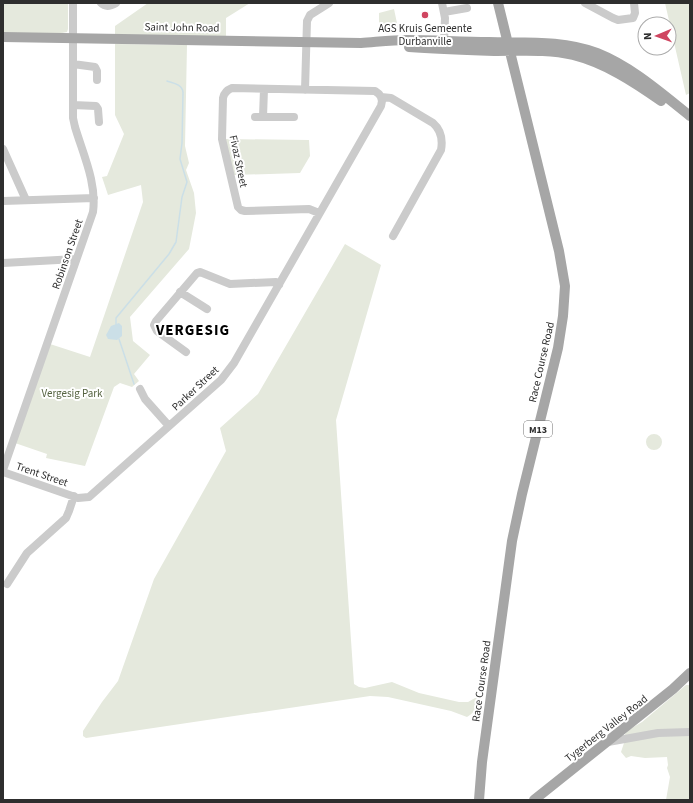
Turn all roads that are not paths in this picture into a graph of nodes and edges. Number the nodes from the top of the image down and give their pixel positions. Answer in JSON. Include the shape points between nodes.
{"nodes":[{"id":1,"x":73,"y":3,"type":"edge"},
{"id":2,"x":101,"y":3,"type":"edge"},
{"id":3,"x":116,"y":3,"type":"edge"},
{"id":4,"x":329,"y":3,"type":"edge"},
{"id":5,"x":442,"y":3,"type":"edge"},
{"id":6,"x":498,"y":3,"type":"edge"},
{"id":7,"x":584,"y":3,"type":"edge"},
{"id":8,"x":634,"y":3,"type":"edge"},
{"id":9,"x":468,"y":8,"type":"dead end"},
{"id":10,"x":444,"y":12,"type":"junction"},
{"id":11,"x":3,"y":37,"type":"edge"},
{"id":12,"x":73,"y":38,"type":"junction"},
{"id":13,"x":306,"y":41,"type":"junction"},
{"id":14,"x":444,"y":41,"type":"junction"},
{"id":15,"x":361,"y":42,"type":"junction"},
{"id":16,"x":508,"y":47,"type":"junction"},
{"id":17,"x":73,"y":64,"type":"junction"},
{"id":18,"x":97,"y":80,"type":"dead end"},
{"id":19,"x":264,"y":89,"type":"junction"},
{"id":20,"x":305,"y":90,"type":"junction"},
{"id":21,"x":381,"y":97,"type":"junction"},
{"id":22,"x":73,"y":105,"type":"junction"},
{"id":23,"x":690,"y":116,"type":"edge"},
{"id":24,"x":294,"y":117,"type":"dead end"},
{"id":25,"x":98,"y":122,"type":"dead end"},
{"id":26,"x":690,"y":123,"type":"edge"},
{"id":27,"x":3,"y":149,"type":"edge"},
{"id":28,"x":94,"y":198,"type":"junction"},
{"id":29,"x":26,"y":200,"type":"junction"},
{"id":30,"x":3,"y":201,"type":"edge"},
{"id":31,"x":319,"y":213,"type":"junction"},
{"id":32,"x":393,"y":236,"type":"dead end"},
{"id":33,"x":76,"y":259,"type":"junction"},
{"id":34,"x":3,"y":263,"type":"edge"},
{"id":35,"x":279,"y":285,"type":"junction"},
{"id":36,"x":180,"y":292,"type":"junction"},
{"id":37,"x":207,"y":309,"type":"dead end"},
{"id":38,"x":186,"y":352,"type":"dead end"},
{"id":39,"x":140,"y":389,"type":"dead end"},
{"id":40,"x":169,"y":426,"type":"junction"},
{"id":41,"x":3,"y":471,"type":"edge"},
{"id":42,"x":74,"y":496,"type":"junction"},
{"id":43,"x":7,"y":584,"type":"dead end"},
{"id":44,"x":690,"y":673,"type":"edge"},
{"id":45,"x":690,"y":732,"type":"edge"},
{"id":46,"x":607,"y":742,"type":"junction"},
{"id":47,"x":480,"y":798,"type":"edge"},
{"id":48,"x":534,"y":800,"type":"edge"}],
"edges":[{"from":1,"to":12,"type":"street","name":"Robinson Street"},
{"from":2,"to":3,"type":"street","via":[[108,6]]},
{"from":4,"to":13,"type":"street","via":[[308,17]]},
{"from":5,"to":10,"type":"street"},
{"from":6,"to":16,"type":"main road","name":"Race Course Road","number":"M13"},
{"from":7,"to":8,"type":"street","via":[[618,20],[633,18]]},
{"from":9,"to":10,"type":"street"},
{"from":10,"to":14,"type":"street"},
{"from":11,"to":12,"type":"main road","name":"Saint John Road"},
{"from":12,"to":13,"type":"main road","name":"Saint John Road"},
{"from":12,"to":17,"type":"street","name":"Robinson Street"},
{"from":13,"to":15,"type":"main road","name":"Saint John Road"},
{"from":13,"to":20,"type":"street"},
{"from":14,"to":15,"type":"main road","name":"Saint John Road"},
{"from":14,"to":16,"type":"main road","name":"Saint John Road"},
{"from":15,"to":16,"type":"main road","name":"Saint John Road","via":[[403,47]]},
{"from":16,"to":23,"type":"main road","via":[[535,42],[573,46],[596,53],[637,74]]},
{"from":16,"to":26,"type":"main road","via":[[573,55],[610,69],[635,83]]},
{"from":16,"to":47,"type":"main road","name":"Race Course Road","number":"M13","via":[[559,252],[565,300],[558,348],[515,528],[484,747]]},
{"from":17,"to":18,"type":"street","via":[[95,67]]},
{"from":17,"to":22,"type":"street","name":"Robinson Street"},
{"from":19,"to":20,"type":"street","name":"Fivaz Street"},
{"from":19,"to":24,"type":"street","via":[[259,117]]},
{"from":19,"to":31,"type":"street","name":"Fivaz Street","via":[[230,89],[223,98],[222,140],[236,206],[245,211],[309,209]]},
{"from":20,"to":21,"type":"street","name":"Fivaz Street","via":[[373,91]]},
{"from":21,"to":31,"type":"street","name":"Parker Street","via":[[381,106]]},
{"from":21,"to":32,"type":"street","name":"Fivaz Street","via":[[391,98],[433,123],[442,138],[440,153]]},
{"from":22,"to":25,"type":"street","via":[[96,106]]},
{"from":22,"to":28,"type":"street","name":"Robinson Street","via":[[74,124],[91,179]]},
{"from":27,"to":29,"type":"street"},
{"from":28,"to":29,"type":"street"},
{"from":28,"to":33,"type":"street","name":"Robinson Street","via":[[91,217]]},
{"from":29,"to":30,"type":"street"},
{"from":31,"to":35,"type":"street","name":"Parker Street"},
{"from":33,"to":34,"type":"street"},
{"from":33,"to":41,"type":"street","name":"Robinson Street"},
{"from":35,"to":36,"type":"street","via":[[276,282],[233,284],[198,272]]},
{"from":35,"to":40,"type":"street","name":"Parker Street","via":[[226,375]]},
{"from":36,"to":37,"type":"street"},
{"from":36,"to":38,"type":"street","via":[[156,320],[154,327]]},
{"from":39,"to":40,"type":"street","via":[[145,399]]},
{"from":40,"to":42,"type":"street","name":"Parker Street","via":[[91,496]]},
{"from":41,"to":42,"type":"street","name":"Trent Street"},
{"from":42,"to":43,"type":"street","via":[[66,518],[26,553]]},
{"from":44,"to":46,"type":"main road","name":"Tygerberg Valley Road","via":[[674,689]]},
{"from":45,"to":46,"type":"street","via":[[658,733]]},
{"from":46,"to":48,"type":"main road","name":"Tygerberg Valley Road"}]}
